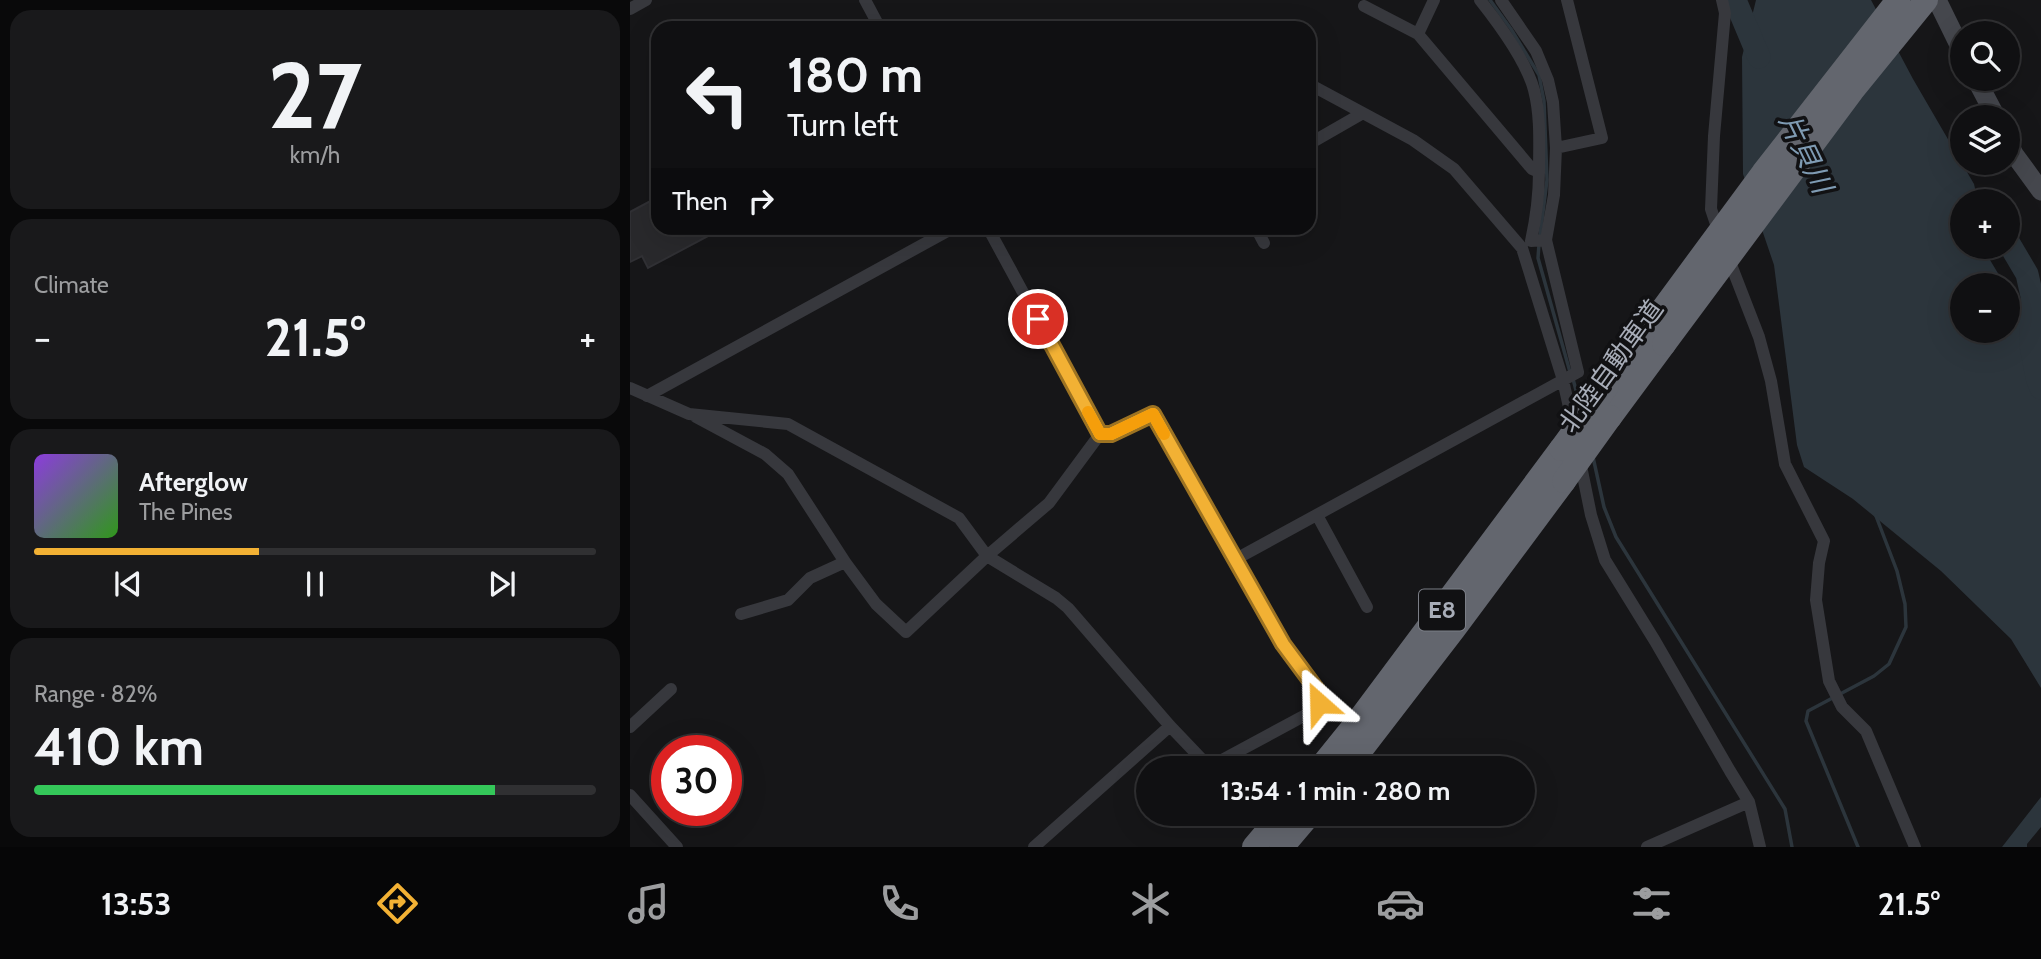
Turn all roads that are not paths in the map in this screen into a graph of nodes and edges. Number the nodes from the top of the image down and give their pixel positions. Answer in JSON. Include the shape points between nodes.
{"nodes":[{"id":1,"x":646,"y":0,"type":"edge"},
{"id":2,"x":865,"y":0,"type":"edge"},
{"id":3,"x":1434,"y":0,"type":"edge"},
{"id":4,"x":1480,"y":0,"type":"edge"},
{"id":5,"x":1501,"y":0,"type":"edge"},
{"id":6,"x":1567,"y":0,"type":"edge"},
{"id":7,"x":1722,"y":0,"type":"edge"},
{"id":8,"x":1898,"y":0,"type":"edge"},
{"id":9,"x":1926,"y":0,"type":"edge"},
{"id":10,"x":1937,"y":0,"type":"edge"},
{"id":11,"x":1364,"y":6,"type":"dead end"},
{"id":12,"x":630,"y":9,"type":"edge"},
{"id":13,"x":876,"y":21,"type":"edge"},
{"id":14,"x":1950,"y":27,"type":"edge"},
{"id":15,"x":1418,"y":34,"type":"junction"},
{"id":16,"x":1316,"y":88,"type":"edge"},
{"id":17,"x":1363,"y":113,"type":"junction"},
{"id":18,"x":1316,"y":140,"type":"edge"},
{"id":19,"x":1556,"y":148,"type":"junction"},
{"id":20,"x":2020,"y":162,"type":"edge"},
{"id":21,"x":1538,"y":172,"type":"junction"},
{"id":22,"x":2041,"y":191,"type":"edge"},
{"id":23,"x":940,"y":235,"type":"edge"},
{"id":24,"x":992,"y":235,"type":"edge"},
{"id":25,"x":1260,"y":235,"type":"edge"},
{"id":26,"x":1546,"y":240,"type":"junction"},
{"id":27,"x":1264,"y":243,"type":"dead end"},
{"id":28,"x":1526,"y":245,"type":"junction"},
{"id":29,"x":1657,"y":335,"type":"junction"},
{"id":30,"x":1563,"y":380,"type":"junction"},
{"id":31,"x":630,"y":388,"type":"edge"},
{"id":32,"x":647,"y":396,"type":"junction"},
{"id":33,"x":689,"y":414,"type":"junction"},
{"id":34,"x":1100,"y":434,"type":"junction"},
{"id":35,"x":1317,"y":515,"type":"junction"},
{"id":36,"x":987,"y":556,"type":"junction"},
{"id":37,"x":1236,"y":559,"type":"junction"},
{"id":38,"x":845,"y":562,"type":"junction"},
{"id":39,"x":1367,"y":607,"type":"dead end"},
{"id":40,"x":741,"y":614,"type":"dead end"},
{"id":41,"x":671,"y":689,"type":"dead end"},
{"id":42,"x":1170,"y":726,"type":"junction"},
{"id":43,"x":630,"y":727,"type":"edge"},
{"id":44,"x":1199,"y":756,"type":"edge"},
{"id":45,"x":1232,"y":756,"type":"edge"},
{"id":46,"x":1330,"y":756,"type":"edge"},
{"id":47,"x":1356,"y":756,"type":"edge"},
{"id":48,"x":630,"y":795,"type":"edge"},
{"id":49,"x":1749,"y":802,"type":"junction"},
{"id":50,"x":1272,"y":826,"type":"edge"},
{"id":51,"x":1300,"y":826,"type":"edge"},
{"id":52,"x":677,"y":847,"type":"edge"},
{"id":53,"x":1034,"y":847,"type":"edge"},
{"id":54,"x":1254,"y":847,"type":"edge"},
{"id":55,"x":1282,"y":847,"type":"edge"},
{"id":56,"x":1647,"y":847,"type":"edge"},
{"id":57,"x":1760,"y":847,"type":"edge"},
{"id":58,"x":1915,"y":847,"type":"edge"}],
"edges":[{"from":1,"to":12,"type":"street"},
{"from":2,"to":13,"type":"street"},
{"from":3,"to":15,"type":"street"},
{"from":4,"to":21,"type":"street","via":[[1520,58],[1534,89],[1540,130]]},
{"from":5,"to":19,"type":"street","via":[[1536,51],[1548,80]]},
{"from":6,"to":19,"type":"street","via":[[1602,138]]},
{"from":7,"to":58,"type":"street","via":[[1726,13],[1711,209],[1772,381],[1785,464],[1824,541],[1815,600],[1829,681],[1842,707],[1866,731]]},
{"from":8,"to":29,"type":"highway","name":"北陸自動車道","number":"E8","bridge":true,"via":[[1763,173]]},
{"from":9,"to":29,"type":"highway","name":"北陸自動車道","number":"E8","bridge":true},
{"from":10,"to":14,"type":"main road"},
{"from":11,"to":15,"type":"street"},
{"from":15,"to":21,"type":"street"},
{"from":16,"to":17,"type":"street"},
{"from":17,"to":18,"type":"street"},
{"from":17,"to":28,"type":"street","via":[[1454,169]]},
{"from":19,"to":26,"type":"street"},
{"from":20,"to":22,"type":"main road"},
{"from":21,"to":28,"type":"street","via":[[1536,220]]},
{"from":23,"to":32,"type":"street"},
{"from":24,"to":34,"type":"street"},
{"from":25,"to":27,"type":"street"},
{"from":26,"to":28,"type":"street"},
{"from":26,"to":30,"type":"street","via":[[1578,372]]},
{"from":28,"to":30,"type":"street"},
{"from":29,"to":46,"type":"highway","name":"北陸自動車道","number":"E8","bridge":true,"via":[[1607,386]]},
{"from":29,"to":47,"type":"highway","name":"北陸自動車道","number":"E8","bridge":true,"via":[[1609,417],[1564,481]]},
{"from":30,"to":35,"type":"street"},
{"from":30,"to":49,"type":"street","via":[[1605,560]]},
{"from":31,"to":32,"type":"street"},
{"from":32,"to":33,"type":"street"},
{"from":33,"to":36,"type":"street","via":[[788,424],[959,518]]},
{"from":33,"to":38,"type":"street","via":[[765,454],[788,474]]},
{"from":34,"to":36,"type":"street","via":[[1049,503]]},
{"from":34,"to":37,"type":"street","via":[[1111,434],[1153,414]]},
{"from":35,"to":37,"type":"street"},
{"from":35,"to":39,"type":"street"},
{"from":36,"to":38,"type":"street","via":[[906,632],[876,604]]},
{"from":36,"to":42,"type":"street","via":[[1068,608]]},
{"from":37,"to":45,"type":"street","via":[[1283,644],[1320,694],[1313,711]]},
{"from":38,"to":40,"type":"street","via":[[810,578],[788,600]]},
{"from":41,"to":43,"type":"street"},
{"from":42,"to":44,"type":"street"},
{"from":42,"to":53,"type":"street"},
{"from":48,"to":52,"type":"street"},
{"from":49,"to":56,"type":"street"},
{"from":49,"to":57,"type":"street"},
{"from":50,"to":54,"type":"highway"},
{"from":51,"to":55,"type":"highway"}]}
